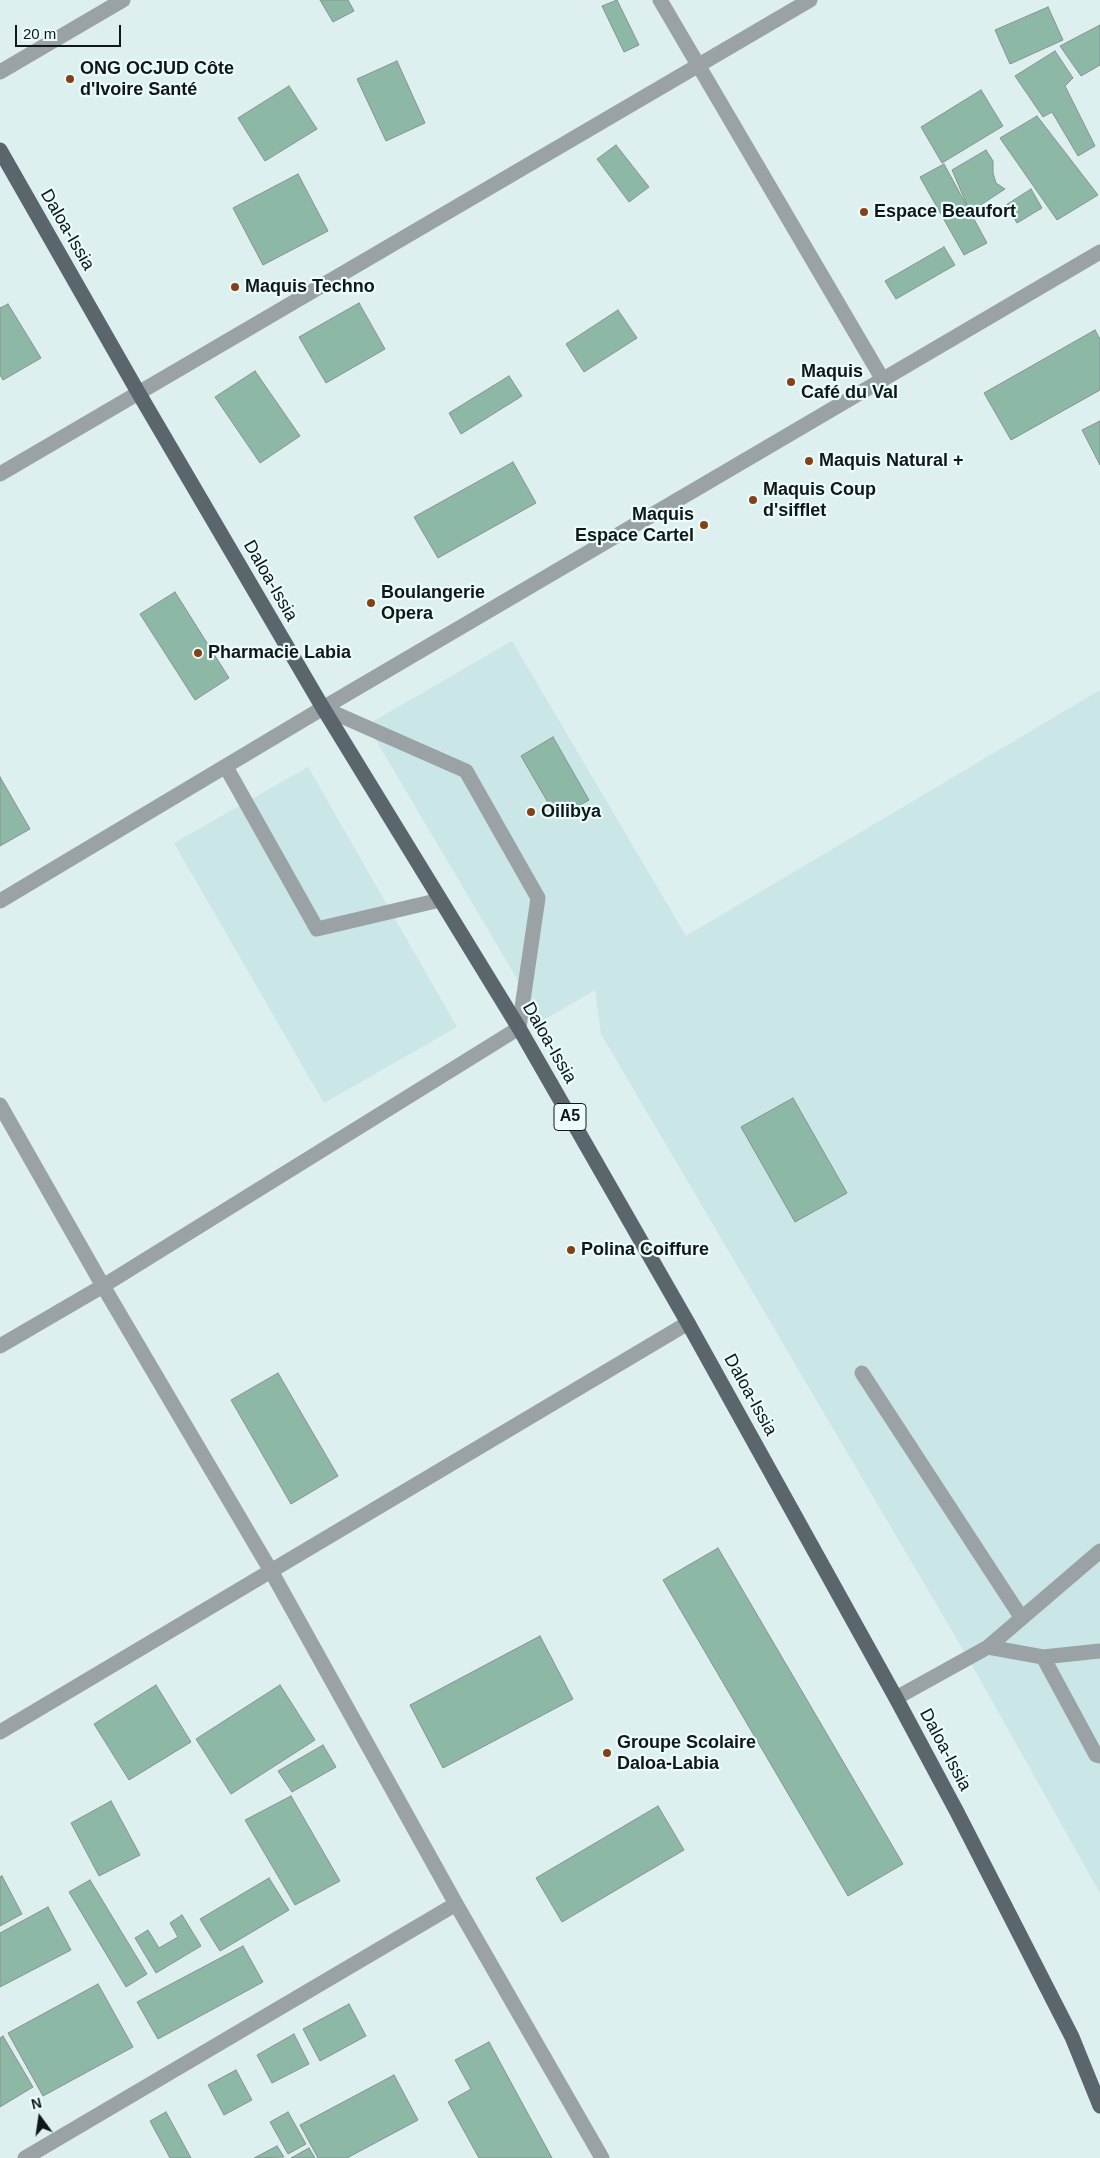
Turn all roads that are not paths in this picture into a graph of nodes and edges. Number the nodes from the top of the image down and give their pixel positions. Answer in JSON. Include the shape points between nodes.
{"nodes":[{"id":1,"x":123,"y":0,"type":"edge"},
{"id":2,"x":660,"y":0,"type":"edge"},
{"id":3,"x":810,"y":0,"type":"edge"},
{"id":4,"x":699,"y":64,"type":"junction"},
{"id":5,"x":0,"y":72,"type":"edge"},
{"id":6,"x":0,"y":150,"type":"edge"},
{"id":7,"x":1100,"y":252,"type":"edge"},
{"id":8,"x":883,"y":380,"type":"junction"},
{"id":9,"x":138,"y":392,"type":"junction"},
{"id":10,"x":0,"y":474,"type":"edge"},
{"id":11,"x":323,"y":708,"type":"junction"},
{"id":12,"x":226,"y":767,"type":"junction"},
{"id":13,"x":440,"y":900,"type":"junction"},
{"id":14,"x":0,"y":901,"type":"edge"},
{"id":15,"x":519,"y":1028,"type":"junction"},
{"id":16,"x":0,"y":1105,"type":"edge"},
{"id":17,"x":103,"y":1286,"type":"junction"},
{"id":18,"x":688,"y":1323,"type":"junction"},
{"id":19,"x":0,"y":1346,"type":"edge"},
{"id":20,"x":862,"y":1373,"type":"dead end"},
{"id":21,"x":1100,"y":1551,"type":"edge"},
{"id":22,"x":271,"y":1572,"type":"junction"},
{"id":23,"x":1021,"y":1617,"type":"junction"},
{"id":24,"x":988,"y":1647,"type":"junction"},
{"id":25,"x":1100,"y":1651,"type":"edge"},
{"id":26,"x":1043,"y":1657,"type":"junction"},
{"id":27,"x":896,"y":1698,"type":"junction"},
{"id":28,"x":0,"y":1732,"type":"edge"},
{"id":29,"x":1100,"y":1756,"type":"edge"},
{"id":30,"x":456,"y":1904,"type":"junction"},
{"id":31,"x":1100,"y":2106,"type":"edge"},
{"id":32,"x":25,"y":2158,"type":"edge"},
{"id":33,"x":602,"y":2158,"type":"edge"}],
"edges":[{"from":1,"to":5,"type":"street"},
{"from":2,"to":4,"type":"street"},
{"from":3,"to":4,"type":"street"},
{"from":4,"to":8,"type":"street"},
{"from":4,"to":9,"type":"street"},
{"from":6,"to":9,"type":"main road","name":"Daloa-Issia","number":"A5"},
{"from":7,"to":8,"type":"street"},
{"from":8,"to":11,"type":"street"},
{"from":9,"to":10,"type":"street"},
{"from":9,"to":11,"type":"main road","name":"Daloa-Issia","number":"A5"},
{"from":11,"to":12,"type":"street"},
{"from":11,"to":13,"type":"main road","name":"Daloa-Issia","number":"A5"},
{"from":11,"to":15,"type":"street","via":[[466,771],[538,898]]},
{"from":12,"to":13,"type":"street","via":[[317,929]]},
{"from":12,"to":14,"type":"street"},
{"from":13,"to":15,"type":"main road","name":"Daloa-Issia","number":"A5"},
{"from":15,"to":17,"type":"street"},
{"from":15,"to":18,"type":"main road","name":"Daloa-Issia","number":"A5"},
{"from":16,"to":17,"type":"street"},
{"from":17,"to":19,"type":"street"},
{"from":17,"to":22,"type":"street"},
{"from":18,"to":22,"type":"street"},
{"from":18,"to":27,"type":"main road","name":"Daloa-Issia","number":"A5"},
{"from":20,"to":23,"type":"street"},
{"from":21,"to":23,"type":"street"},
{"from":22,"to":28,"type":"street"},
{"from":22,"to":30,"type":"street"},
{"from":23,"to":24,"type":"street"},
{"from":24,"to":26,"type":"street"},
{"from":24,"to":27,"type":"street"},
{"from":25,"to":26,"type":"street"},
{"from":26,"to":29,"type":"street","via":[[1096,1755]]},
{"from":27,"to":31,"type":"main road","name":"Daloa-Issia","number":"A5","via":[[1072,2037]]},
{"from":30,"to":32,"type":"street"},
{"from":30,"to":33,"type":"street"}]}
